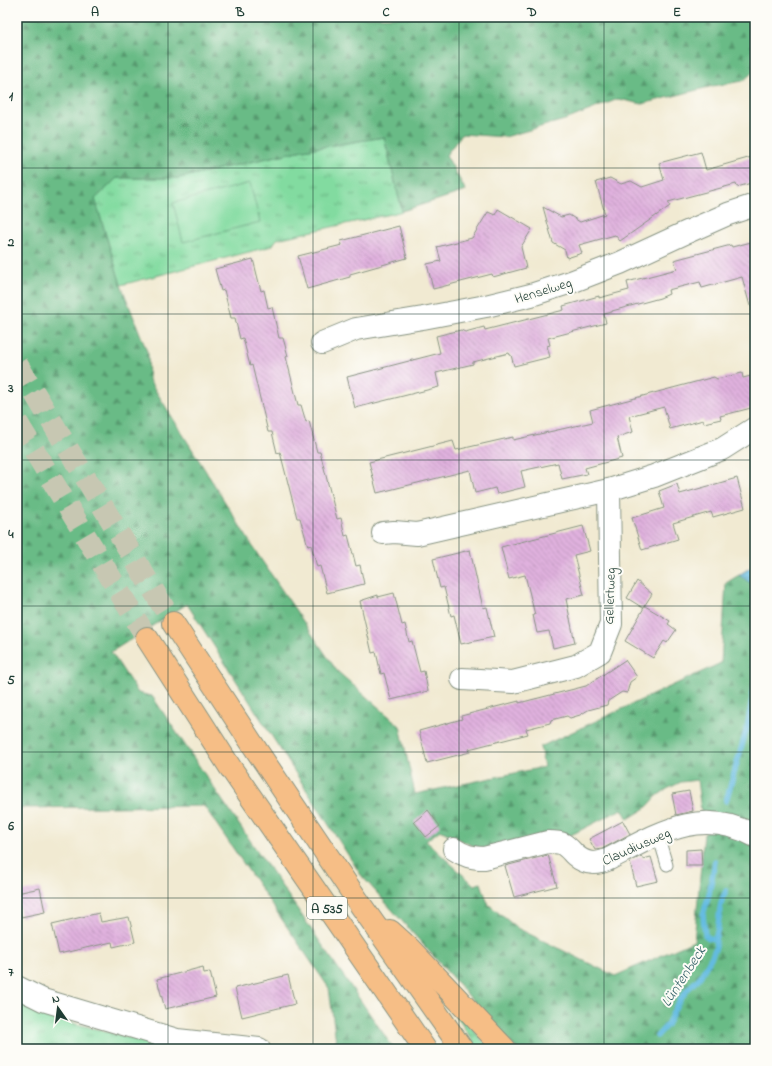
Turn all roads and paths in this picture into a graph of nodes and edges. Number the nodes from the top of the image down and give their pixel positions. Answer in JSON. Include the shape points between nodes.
{"nodes":[{"id":1,"x":755,"y":205,"type":"edge"},
{"id":2,"x":322,"y":342,"type":"dead end"},
{"id":3,"x":755,"y":428,"type":"edge"},
{"id":4,"x":609,"y":490,"type":"junction"},
{"id":5,"x":383,"y":533,"type":"dead end"},
{"id":6,"x":173,"y":623,"type":"tunnel mouth"},
{"id":7,"x":147,"y":638,"type":"tunnel mouth"},
{"id":8,"x":462,"y":679,"type":"dead end"},
{"id":9,"x":658,"y":835,"type":"junction"},
{"id":10,"x":755,"y":836,"type":"edge"},
{"id":11,"x":454,"y":849,"type":"dead end"},
{"id":12,"x":667,"y":865,"type":"dead end"},
{"id":13,"x":362,"y":906,"type":"junction"},
{"id":14,"x":17,"y":987,"type":"edge"},
{"id":15,"x":259,"y":1049,"type":"edge"},
{"id":16,"x":425,"y":1049,"type":"edge"},
{"id":17,"x":462,"y":1049,"type":"edge"},
{"id":18,"x":505,"y":1049,"type":"edge"}],
"edges":[{"from":1,"to":2,"type":"street","name":"Henselweg","via":[[685,232],[620,263],[531,295],[486,306],[356,329]]},
{"from":3,"to":4,"type":"street","via":[[722,449],[654,476]]},
{"from":4,"to":5,"type":"street","via":[[417,534]]},
{"from":4,"to":8,"type":"street","name":"Gellertweg","via":[[611,624],[600,652],[576,666],[512,682]]},
{"from":6,"to":13,"type":"highway","number":"A 535"},
{"from":7,"to":16,"type":"highway","number":"A 535","via":[[230,767]]},
{"from":9,"to":10,"type":"street","name":"Claudiusweg","via":[[705,822],[729,825]]},
{"from":9,"to":11,"type":"street","name":"Claudiusweg","via":[[597,863],[583,861],[564,844],[556,842],[484,858],[466,856]]},
{"from":9,"to":12,"type":"lane"},
{"from":13,"to":17,"type":"highway","number":"A 535"},
{"from":13,"to":18,"type":"highway","via":[[410,949]]},
{"from":14,"to":15,"type":"street","via":[[43,1000],[177,1040]]}]}
